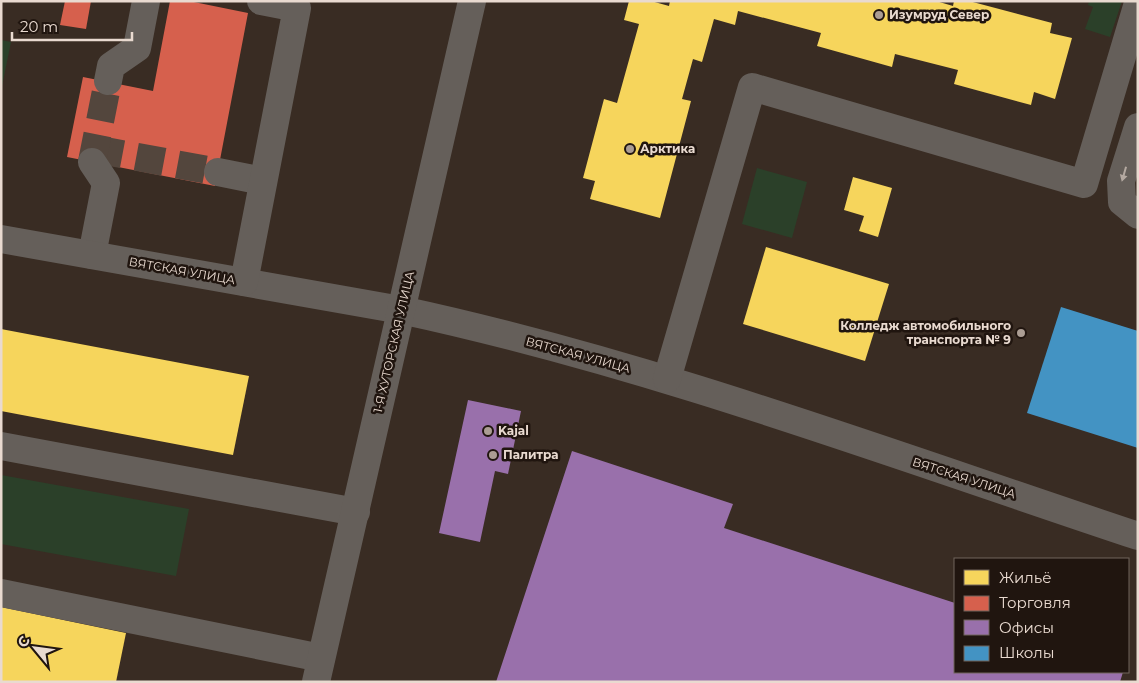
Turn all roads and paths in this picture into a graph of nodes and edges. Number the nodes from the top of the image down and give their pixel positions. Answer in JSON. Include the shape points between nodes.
{"nodes":[{"id":1,"x":146,"y":1,"type":"edge"},
{"id":2,"x":261,"y":1,"type":"edge"},
{"id":3,"x":472,"y":1,"type":"edge"},
{"id":4,"x":1138,"y":2,"type":"edge"},
{"id":5,"x":108,"y":81,"type":"tunnel mouth"},
{"id":6,"x":1138,"y":127,"type":"edge"},
{"id":7,"x":92,"y":162,"type":"tunnel mouth"},
{"id":8,"x":218,"y":172,"type":"tunnel mouth"},
{"id":9,"x":263,"y":181,"type":"junction"},
{"id":10,"x":1138,"y":215,"type":"edge"},
{"id":11,"x":1,"y":239,"type":"edge"},
{"id":12,"x":92,"y":255,"type":"junction"},
{"id":13,"x":244,"y":282,"type":"junction"},
{"id":14,"x":401,"y":310,"type":"junction"},
{"id":15,"x":667,"y":379,"type":"junction"},
{"id":16,"x":1,"y":446,"type":"edge"},
{"id":17,"x":356,"y":512,"type":"junction"},
{"id":18,"x":1138,"y":536,"type":"edge"},
{"id":19,"x":1,"y":593,"type":"edge"},
{"id":20,"x":319,"y":670,"type":"edge"}],
"edges":[{"from":1,"to":5,"type":"street","via":[[138,48],[111,66]]},
{"from":2,"to":9,"type":"street","via":[[297,8]]},
{"from":3,"to":14,"type":"street","name":"1-Я ХУТОРСКАЯ УЛИЦА"},
{"from":4,"to":15,"type":"street","via":[[1084,184],[752,87]]},
{"from":6,"to":10,"type":"street","one_way":true,"via":[[1121,181],[1122,202]]},
{"from":7,"to":12,"type":"street","via":[[106,183]]},
{"from":8,"to":9,"type":"street"},
{"from":9,"to":13,"type":"street"},
{"from":11,"to":12,"type":"street","name":"ВЯТСКАЯ УЛИЦА"},
{"from":12,"to":13,"type":"street","name":"ВЯТСКАЯ УЛИЦА"},
{"from":13,"to":14,"type":"street","name":"ВЯТСКАЯ УЛИЦА"},
{"from":14,"to":15,"type":"street","name":"ВЯТСКАЯ УЛИЦА"},
{"from":14,"to":17,"type":"street","name":"1-Я ХУТОРСКАЯ УЛИЦА"},
{"from":15,"to":18,"type":"street","name":"ВЯТСКАЯ УЛИЦА"},
{"from":16,"to":17,"type":"street"},
{"from":17,"to":20,"type":"street","name":"1-Я ХУТОРСКАЯ УЛИЦА"},
{"from":19,"to":20,"type":"street"}]}
